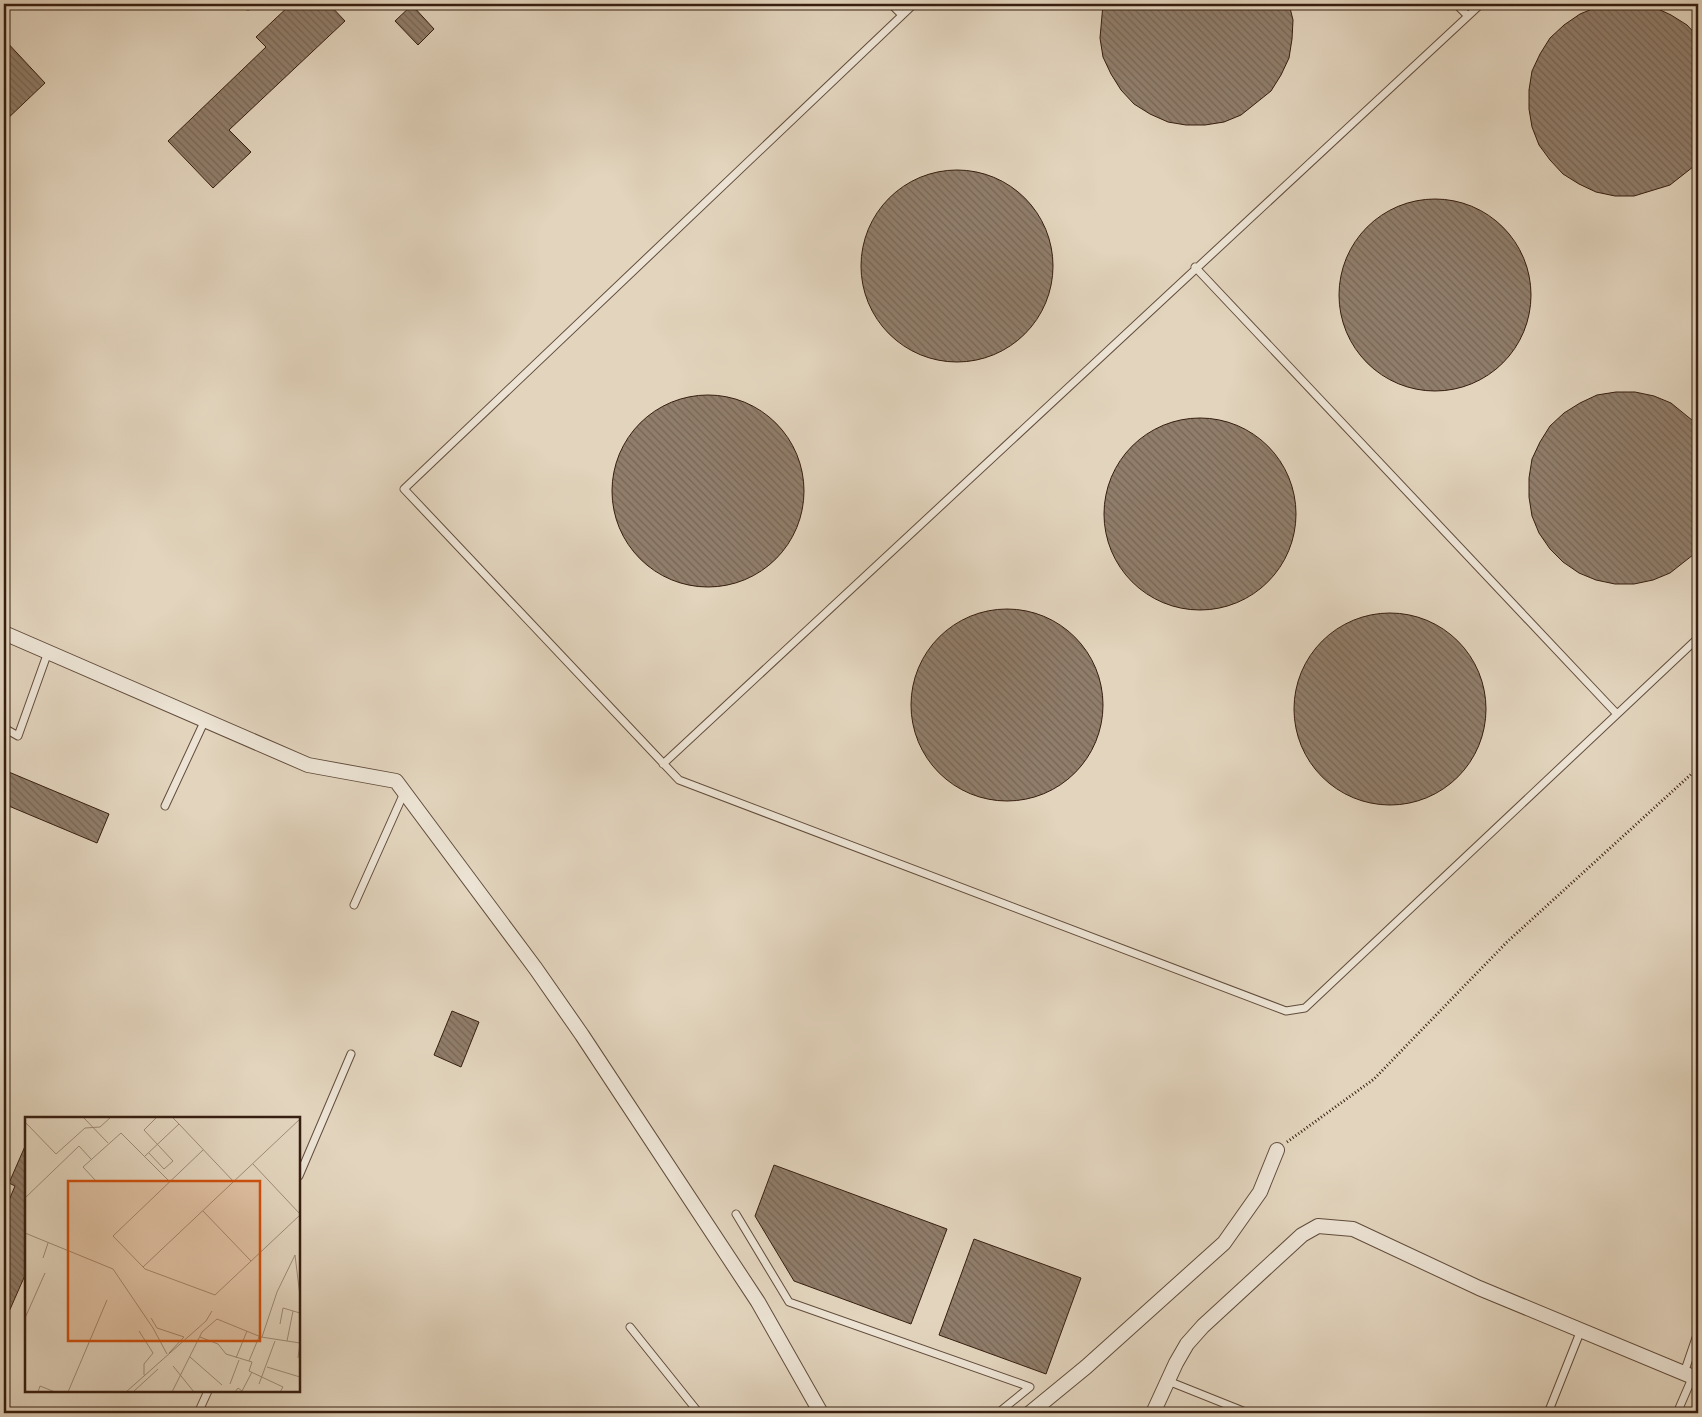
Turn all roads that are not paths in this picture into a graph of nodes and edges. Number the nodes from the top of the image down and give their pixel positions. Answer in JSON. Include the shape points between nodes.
{"nodes":[{"id":1,"x":891,"y":4,"type":"edge"},
{"id":2,"x":914,"y":4,"type":"edge"},
{"id":3,"x":1456,"y":4,"type":"edge"},
{"id":4,"x":1481,"y":4,"type":"edge"},
{"id":5,"x":902,"y":15,"type":"junction"},
{"id":6,"x":1468,"y":16,"type":"junction"},
{"id":7,"x":1196,"y":267,"type":"junction"},
{"id":8,"x":4,"y":633,"type":"edge"},
{"id":9,"x":1698,"y":638,"type":"edge"},
{"id":10,"x":48,"y":652,"type":"junction"},
{"id":11,"x":1618,"y":714,"type":"junction"},
{"id":12,"x":205,"y":720,"type":"junction"},
{"id":13,"x":4,"y":728,"type":"edge"},
{"id":14,"x":663,"y":764,"type":"junction"},
{"id":15,"x":404,"y":793,"type":"junction"},
{"id":16,"x":166,"y":806,"type":"dead end"},
{"id":17,"x":354,"y":905,"type":"dead end"},
{"id":18,"x":350,"y":1054,"type":"dead end"},
{"id":19,"x":1277,"y":1150,"type":"road end"},
{"id":20,"x":300,"y":1174,"type":"edge"},
{"id":21,"x":736,"y":1214,"type":"dead end"},
{"id":22,"x":630,"y":1326,"type":"dead end"},
{"id":23,"x":1581,"y":1330,"type":"junction"},
{"id":24,"x":1698,"y":1332,"type":"edge"},
{"id":25,"x":1692,"y":1376,"type":"edge"},
{"id":26,"x":1168,"y":1380,"type":"junction"},
{"id":27,"x":208,"y":1392,"type":"edge"},
{"id":28,"x":198,"y":1413,"type":"edge"},
{"id":29,"x":699,"y":1413,"type":"edge"},
{"id":30,"x":821,"y":1413,"type":"edge"},
{"id":31,"x":998,"y":1413,"type":"edge"},
{"id":32,"x":1030,"y":1413,"type":"edge"},
{"id":33,"x":1153,"y":1413,"type":"edge"},
{"id":34,"x":1248,"y":1413,"type":"edge"},
{"id":35,"x":1548,"y":1413,"type":"edge"},
{"id":36,"x":1677,"y":1413,"type":"edge"}],
"edges":[{"from":1,"to":5,"type":"lane"},
{"from":2,"to":5,"type":"lane"},
{"from":3,"to":6,"type":"lane"},
{"from":4,"to":6,"type":"lane"},
{"from":5,"to":14,"type":"lane","via":[[404,489]]},
{"from":6,"to":7,"type":"lane"},
{"from":7,"to":11,"type":"lane"},
{"from":7,"to":14,"type":"lane"},
{"from":8,"to":10,"type":"street"},
{"from":9,"to":11,"type":"lane"},
{"from":10,"to":12,"type":"street"},
{"from":10,"to":13,"type":"lane","via":[[18,736]]},
{"from":11,"to":14,"type":"lane","via":[[1305,1008],[1286,1011],[679,780]]},
{"from":12,"to":15,"type":"street","via":[[308,765],[396,781]]},
{"from":12,"to":16,"type":"lane"},
{"from":15,"to":17,"type":"lane"},
{"from":15,"to":30,"type":"street","via":[[582,1035],[758,1302]]},
{"from":18,"to":20,"type":"lane"},
{"from":19,"to":32,"type":"street","via":[[1260,1192],[1224,1243]]},
{"from":21,"to":31,"type":"lane","via":[[789,1302],[1030,1387]]},
{"from":22,"to":29,"type":"lane"},
{"from":23,"to":25,"type":"street"},
{"from":23,"to":26,"type":"street","via":[[1479,1288],[1353,1229],[1318,1226],[1302,1234],[1202,1326],[1187,1344]]},
{"from":23,"to":35,"type":"lane"},
{"from":24,"to":25,"type":"lane"},
{"from":25,"to":36,"type":"lane"},
{"from":26,"to":33,"type":"street"},
{"from":26,"to":34,"type":"lane"},
{"from":27,"to":28,"type":"lane"}]}
